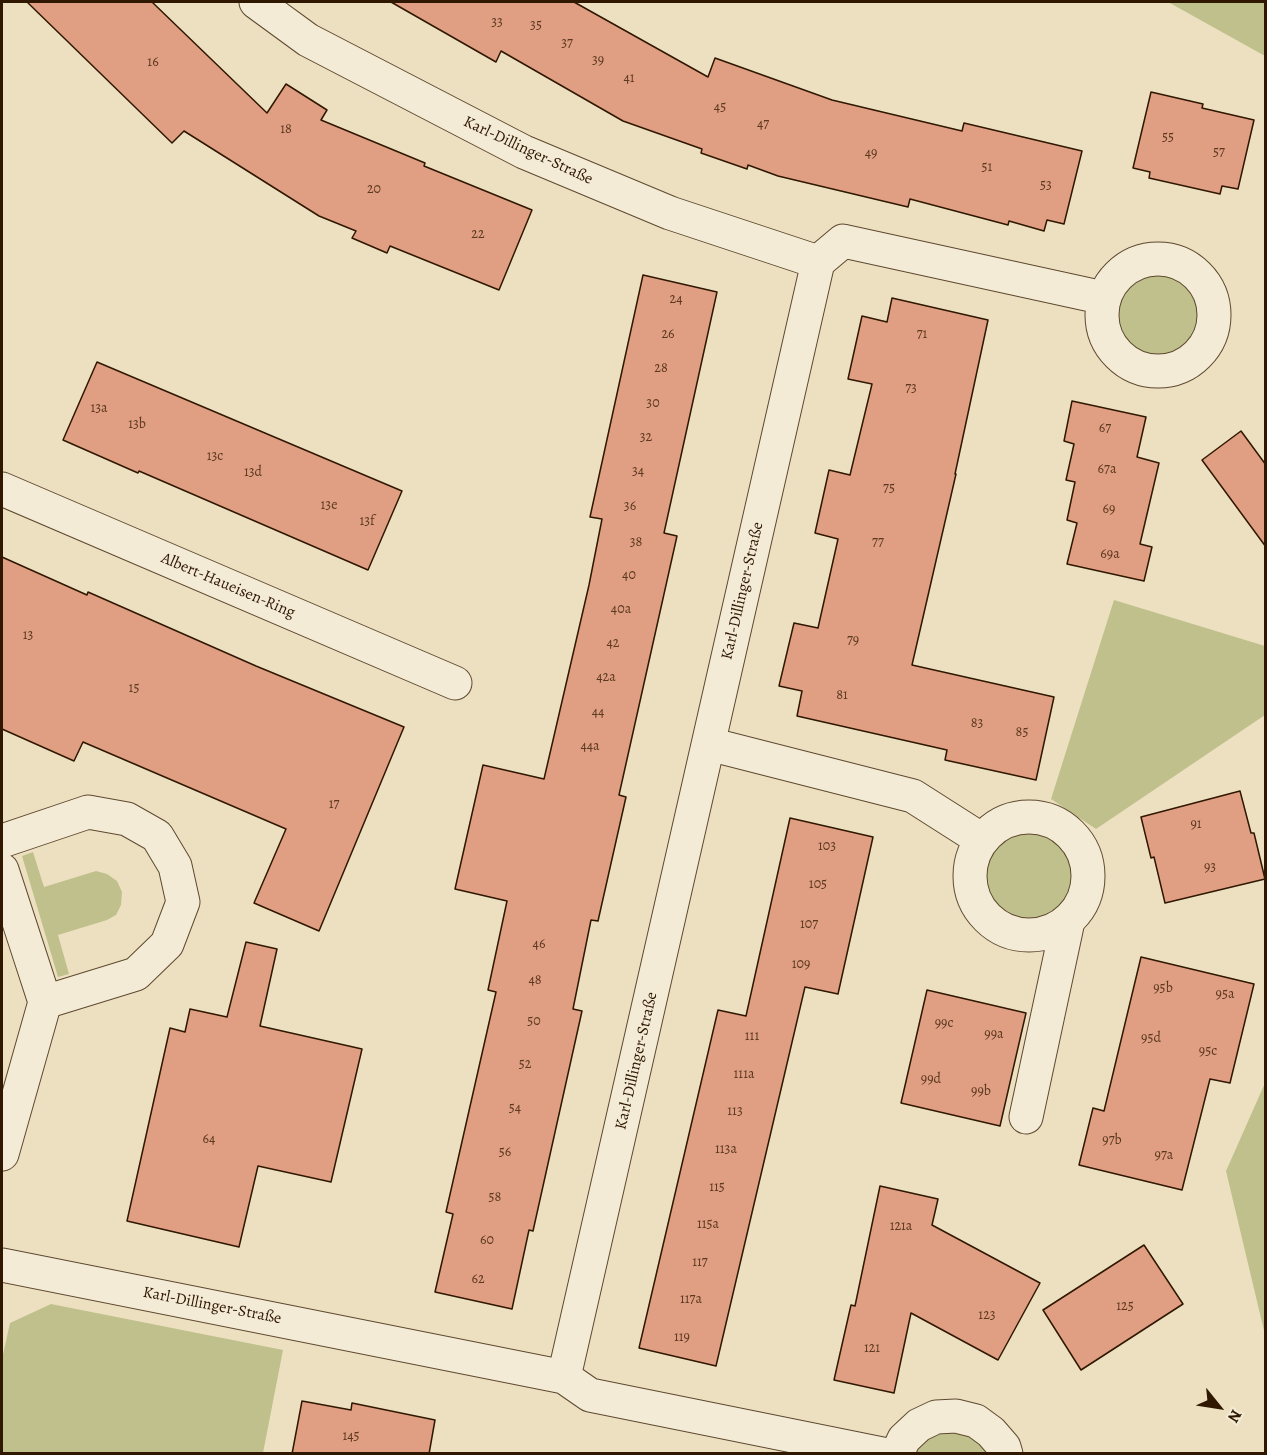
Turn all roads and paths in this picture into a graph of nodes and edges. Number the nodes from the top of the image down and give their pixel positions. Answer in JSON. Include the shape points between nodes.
{"nodes":[{"id":1,"x":256,"y":2,"type":"edge"},
{"id":2,"x":818,"y":262,"type":"junction"},
{"id":3,"x":1104,"y":298,"type":"dead end"},
{"id":4,"x":2,"y":489,"type":"edge"},
{"id":5,"x":455,"y":682,"type":"dead end"},
{"id":6,"x":708,"y":744,"type":"junction"},
{"id":7,"x":982,"y":840,"type":"junction"},
{"id":8,"x":2,"y":841,"type":"edge"},
{"id":9,"x":2,"y":870,"type":"edge"},
{"id":10,"x":1068,"y":921,"type":"junction"},
{"id":11,"x":45,"y":1002,"type":"junction"},
{"id":12,"x":1026,"y":1117,"type":"dead end"},
{"id":13,"x":2,"y":1154,"type":"edge"},
{"id":14,"x":2,"y":1265,"type":"edge"},
{"id":15,"x":564,"y":1377,"type":"junction"},
{"id":16,"x":882,"y":1454,"type":"edge"},
{"id":17,"x":897,"y":1454,"type":"edge"},
{"id":18,"x":1006,"y":1454,"type":"edge"}],
"edges":[{"from":1,"to":2,"type":"street","name":"Karl-Dillinger-Straße","via":[[308,40],[524,152],[670,213]]},
{"from":2,"to":3,"type":"street","via":[[843,241]]},
{"from":2,"to":6,"type":"street","name":"Karl-Dillinger-Straße"},
{"from":4,"to":5,"type":"street","name":"Albert-Haueisen-Ring"},
{"from":6,"to":7,"type":"street","via":[[913,796]]},
{"from":6,"to":15,"type":"street","name":"Karl-Dillinger-Straße"},
{"from":7,"to":10,"type":"street","via":[[973,857],[973,896],[996,926],[1033,935],[1052,931]]},
{"from":7,"to":10,"type":"street","via":[[997,826],[1026,818],[1055,823],[1071,835],[1083,852],[1088,883],[1080,907]]},
{"from":8,"to":11,"type":"street","via":[[88,812],[127,819],[157,836],[175,866],[183,902],[167,944],[136,974]]},
{"from":9,"to":11,"type":"street"},
{"from":10,"to":12,"type":"street"},
{"from":11,"to":13,"type":"street"},
{"from":14,"to":15,"type":"street","name":"Karl-Dillinger-Straße"},
{"from":15,"to":16,"type":"street","name":"Karl-Dillinger-Straße","via":[[590,1395]]},
{"from":17,"to":18,"type":"street","via":[[904,1439],[919,1425],[936,1417],[956,1416],[975,1421],[992,1432]]}]}
